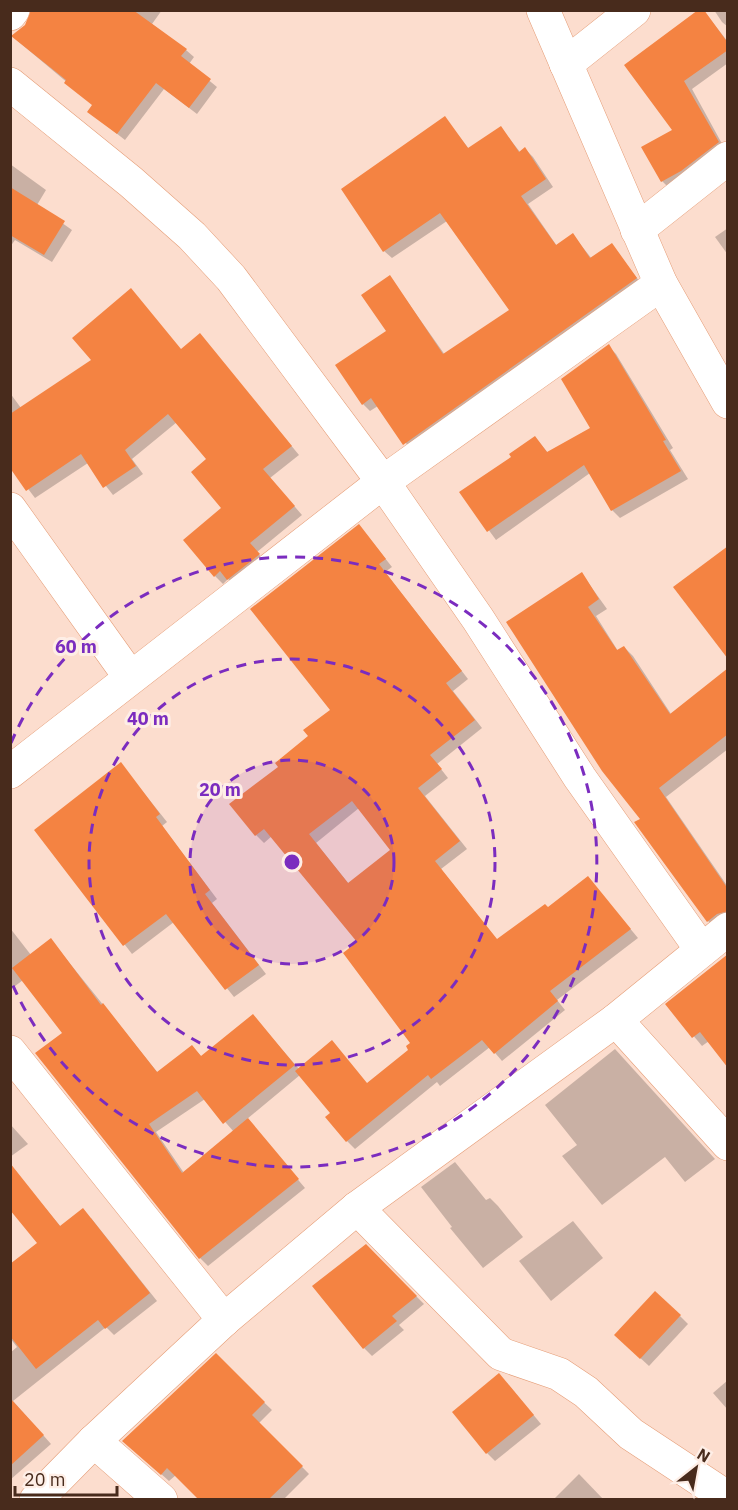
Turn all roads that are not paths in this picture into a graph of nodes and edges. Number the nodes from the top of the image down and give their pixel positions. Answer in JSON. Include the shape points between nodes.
{"nodes":[{"id":1,"x":543,"y":10,"type":"edge"},
{"id":2,"x":634,"y":10,"type":"edge"},
{"id":3,"x":566,"y":64,"type":"junction"},
{"id":4,"x":10,"y":84,"type":"edge"},
{"id":5,"x":728,"y":158,"type":"edge"},
{"id":6,"x":637,"y":230,"type":"junction"},
{"id":7,"x":661,"y":284,"type":"junction"},
{"id":8,"x":728,"y":402,"type":"edge"},
{"id":9,"x":383,"y":482,"type":"junction"},
{"id":10,"x":10,"y":509,"type":"edge"},
{"id":11,"x":130,"y":677,"type":"junction"},
{"id":12,"x":10,"y":772,"type":"edge"},
{"id":13,"x":728,"y":929,"type":"edge"},
{"id":14,"x":701,"y":949,"type":"junction"},
{"id":15,"x":616,"y":1020,"type":"junction"},
{"id":16,"x":10,"y":1052,"type":"edge"},
{"id":17,"x":728,"y":1144,"type":"edge"},
{"id":18,"x":357,"y":1208,"type":"junction"},
{"id":19,"x":224,"y":1320,"type":"junction"},
{"id":20,"x":94,"y":1441,"type":"junction"},
{"id":21,"x":728,"y":1498,"type":"edge"},
{"id":22,"x":36,"y":1500,"type":"edge"},
{"id":23,"x":161,"y":1500,"type":"edge"}],
"edges":[{"from":1,"to":3,"type":"street"},
{"from":2,"to":3,"type":"street"},
{"from":3,"to":6,"type":"street"},
{"from":4,"to":9,"type":"street","via":[[192,236],[231,278]]},
{"from":5,"to":6,"type":"street"},
{"from":6,"to":7,"type":"street"},
{"from":7,"to":8,"type":"street"},
{"from":7,"to":9,"type":"street"},
{"from":9,"to":11,"type":"street"},
{"from":9,"to":14,"type":"street","via":[[478,619],[580,778]]},
{"from":10,"to":11,"type":"street"},
{"from":11,"to":12,"type":"street"},
{"from":13,"to":14,"type":"street"},
{"from":14,"to":15,"type":"street"},
{"from":15,"to":17,"type":"street"},
{"from":15,"to":18,"type":"street"},
{"from":16,"to":19,"type":"street"},
{"from":18,"to":19,"type":"street"},
{"from":18,"to":21,"type":"street","via":[[501,1354],[559,1374],[586,1392],[631,1434]]},
{"from":19,"to":20,"type":"street"},
{"from":20,"to":22,"type":"street"},
{"from":20,"to":23,"type":"street"}]}
